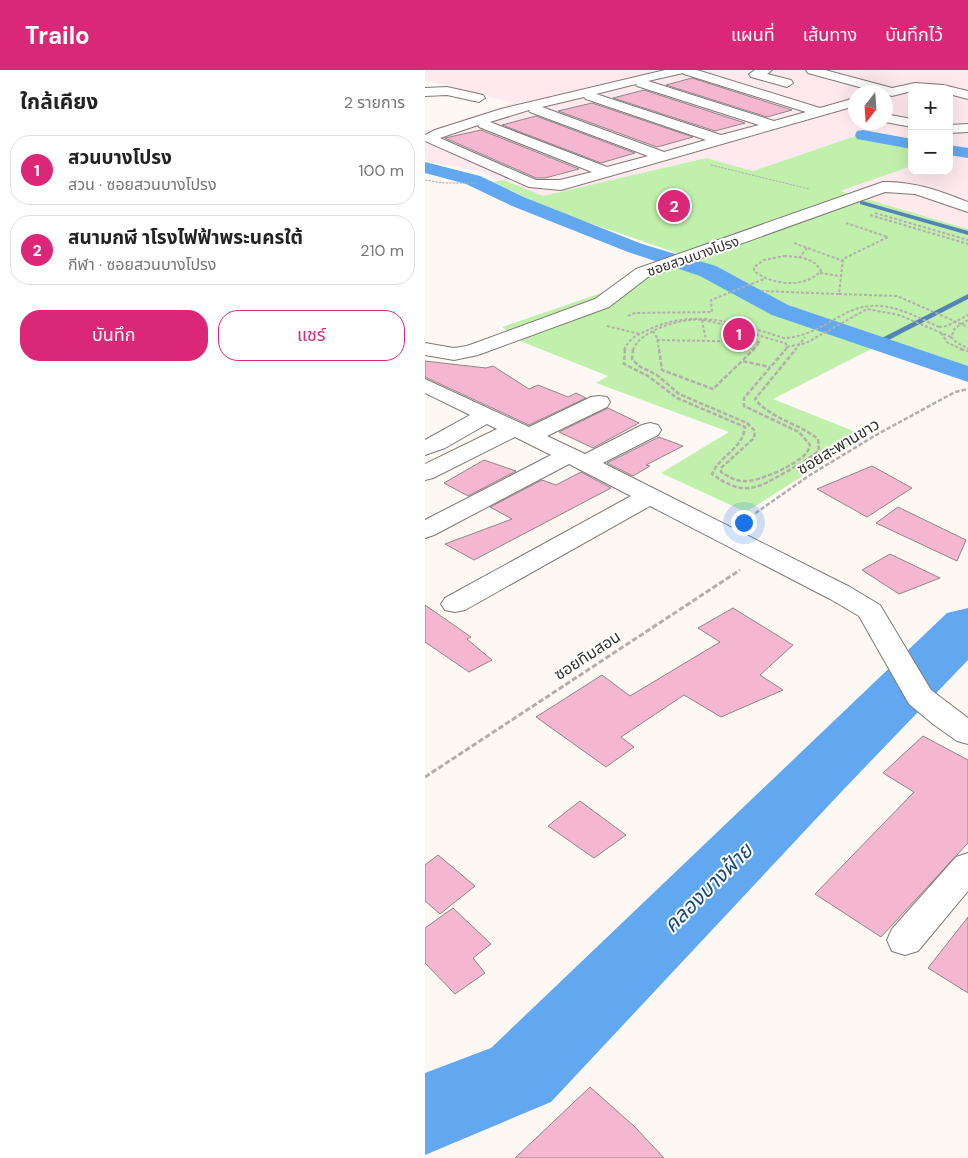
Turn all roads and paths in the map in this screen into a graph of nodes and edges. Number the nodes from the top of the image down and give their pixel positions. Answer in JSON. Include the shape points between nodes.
{"nodes":[{"id":1,"x":684,"y":70,"type":"edge"},
{"id":2,"x":766,"y":70,"type":"edge"},
{"id":3,"x":812,"y":70,"type":"edge"},
{"id":4,"x":799,"y":72,"type":"dead end"},
{"id":5,"x":841,"y":81,"type":"junction"},
{"id":6,"x":641,"y":83,"type":"dead end"},
{"id":7,"x":857,"y":85,"type":"edge"},
{"id":8,"x":822,"y":86,"type":"dead end"},
{"id":9,"x":802,"y":88,"type":"dead end"},
{"id":10,"x":908,"y":89,"type":"edge"},
{"id":11,"x":953,"y":91,"type":"edge"},
{"id":12,"x":425,"y":92,"type":"edge"},
{"id":13,"x":893,"y":92,"type":"edge"},
{"id":14,"x":968,"y":95,"type":"edge"},
{"id":15,"x":590,"y":96,"type":"dead end"},
{"id":16,"x":479,"y":98,"type":"dead end"},
{"id":17,"x":848,"y":104,"type":"edge"},
{"id":18,"x":535,"y":108,"type":"dead end"},
{"id":19,"x":820,"y":112,"type":"junction"},
{"id":20,"x":893,"y":119,"type":"edge"},
{"id":21,"x":908,"y":121,"type":"edge"},
{"id":22,"x":484,"y":124,"type":"dead end"},
{"id":23,"x":773,"y":125,"type":"junction"},
{"id":24,"x":968,"y":128,"type":"edge"},
{"id":25,"x":953,"y":129,"type":"edge"},
{"id":26,"x":721,"y":140,"type":"junction"},
{"id":27,"x":665,"y":156,"type":"junction"},
{"id":28,"x":703,"y":164,"type":"dead end"},
{"id":29,"x":608,"y":173,"type":"junction"},
{"id":30,"x":425,"y":180,"type":"edge"},
{"id":31,"x":479,"y":183,"type":"dead end"},
{"id":32,"x":849,"y":200,"type":"junction"},
{"id":33,"x":968,"y":207,"type":"edge"},
{"id":34,"x":869,"y":215,"type":"dead end"},
{"id":35,"x":854,"y":220,"type":"dead end"},
{"id":36,"x":802,"y":239,"type":"dead end"},
{"id":37,"x":968,"y":242,"type":"edge"},
{"id":38,"x":807,"y":248,"type":"junction"},
{"id":39,"x":799,"y":258,"type":"junction"},
{"id":40,"x":843,"y":261,"type":"junction"},
{"id":41,"x":820,"y":273,"type":"junction"},
{"id":42,"x":840,"y":276,"type":"junction"},
{"id":43,"x":764,"y":278,"type":"junction"},
{"id":44,"x":761,"y":291,"type":"dead end"},
{"id":45,"x":839,"y":294,"type":"junction"},
{"id":46,"x":968,"y":315,"type":"edge"},
{"id":47,"x":627,"y":316,"type":"dead end"},
{"id":48,"x":702,"y":320,"type":"junction"},
{"id":49,"x":968,"y":320,"type":"edge"},
{"id":50,"x":610,"y":322,"type":"dead end"},
{"id":51,"x":956,"y":322,"type":"junction"},
{"id":52,"x":961,"y":324,"type":"junction"},
{"id":53,"x":939,"y":327,"type":"junction"},
{"id":54,"x":968,"y":327,"type":"edge"},
{"id":55,"x":651,"y":328,"type":"junction"},
{"id":56,"x":653,"y":332,"type":"junction"},
{"id":57,"x":941,"y":333,"type":"junction"},
{"id":58,"x":639,"y":334,"type":"junction"},
{"id":59,"x":646,"y":335,"type":"junction"},
{"id":60,"x":805,"y":337,"type":"junction"},
{"id":61,"x":951,"y":337,"type":"junction"},
{"id":62,"x":657,"y":340,"type":"junction"},
{"id":63,"x":706,"y":340,"type":"junction"},
{"id":64,"x":787,"y":347,"type":"junction"},
{"id":65,"x":968,"y":348,"type":"edge"},
{"id":66,"x":425,"y":349,"type":"edge"},
{"id":67,"x":742,"y":361,"type":"junction"},
{"id":68,"x":770,"y":367,"type":"junction"},
{"id":69,"x":425,"y":385,"type":"edge"},
{"id":70,"x":968,"y":389,"type":"edge"},
{"id":71,"x":599,"y":402,"type":"dead end"},
{"id":72,"x":486,"y":415,"type":"junction"},
{"id":73,"x":650,"y":430,"type":"dead end"},
{"id":74,"x":521,"y":432,"type":"junction"},
{"id":75,"x":425,"y":448,"type":"edge"},
{"id":76,"x":577,"y":459,"type":"junction"},
{"id":77,"x":425,"y":473,"type":"edge"},
{"id":78,"x":649,"y":496,"type":"junction"},
{"id":79,"x":425,"y":530,"type":"edge"},
{"id":80,"x":725,"y":535,"type":"junction"},
{"id":81,"x":763,"y":554,"type":"junction"},
{"id":82,"x":455,"y":604,"type":"dead end"},
{"id":83,"x":968,"y":733,"type":"edge"},
{"id":84,"x":425,"y":777,"type":"edge"},
{"id":85,"x":968,"y":867,"type":"edge"},
{"id":86,"x":905,"y":940,"type":"dead end"}],
"edges":[{"from":1,"to":19,"type":"street"},
{"from":1,"to":29,"type":"street","via":[[515,110],[429,138],[533,184],[561,185]]},
{"from":2,"to":9,"type":"street","via":[[755,74]]},
{"from":3,"to":5,"type":"street"},
{"from":4,"to":5,"type":"street"},
{"from":5,"to":7,"type":"street"},
{"from":5,"to":8,"type":"street"},
{"from":6,"to":23,"type":"street"},
{"from":10,"to":13,"type":"street"},
{"from":11,"to":14,"type":"street"},
{"from":12,"to":16,"type":"street","via":[[447,91]]},
{"from":15,"to":26,"type":"street"},
{"from":17,"to":19,"type":"street"},
{"from":18,"to":27,"type":"street"},
{"from":19,"to":23,"type":"street"},
{"from":20,"to":21,"type":"street"},
{"from":22,"to":29,"type":"street"},
{"from":23,"to":26,"type":"street"},
{"from":24,"to":25,"type":"street"},
{"from":26,"to":27,"type":"street"},
{"from":27,"to":29,"type":"street"},
{"from":28,"to":32,"type":"path"},
{"from":30,"to":31,"type":"path","via":[[444,184]]},
{"from":32,"to":33,"type":"street","name":"ซอยสวนบางโปรง","via":[[883,187],[901,186]]},
{"from":32,"to":37,"type":"path","via":[[850,206]]},
{"from":32,"to":66,"type":"street","name":"ซอยสวนบางโปรง","via":[[642,274],[602,303],[471,351],[453,354]]},
{"from":34,"to":37,"type":"path"},
{"from":35,"to":40,"type":"path","via":[[846,223],[888,237],[843,258]]},
{"from":36,"to":38,"type":"path","via":[[793,242]]},
{"from":38,"to":39,"type":"path"},
{"from":38,"to":40,"type":"path"},
{"from":39,"to":41,"type":"path","via":[[820,266]]},
{"from":39,"to":43,"type":"path","via":[[773,257],[757,263],[754,271]]},
{"from":40,"to":42,"type":"path"},
{"from":41,"to":42,"type":"path"},
{"from":41,"to":43,"type":"path","via":[[813,279],[795,283]]},
{"from":42,"to":45,"type":"path"},
{"from":43,"to":47,"type":"path","via":[[711,300],[711,312],[635,313]]},
{"from":44,"to":45,"type":"path"},
{"from":45,"to":51,"type":"path","via":[[897,296]]},
{"from":46,"to":51,"type":"path"},
{"from":48,"to":56,"type":"path","via":[[673,324]]},
{"from":48,"to":63,"type":"path"},
{"from":48,"to":64,"type":"path","via":[[785,343]]},
{"from":49,"to":52,"type":"path"},
{"from":50,"to":58,"type":"path","via":[[601,325]]},
{"from":51,"to":52,"type":"path"},
{"from":51,"to":53,"type":"path"},
{"from":52,"to":54,"type":"path"},
{"from":52,"to":61,"type":"path"},
{"from":53,"to":57,"type":"path"},
{"from":53,"to":60,"type":"path","via":[[889,308],[869,305],[855,309]]},
{"from":55,"to":56,"type":"path"},
{"from":55,"to":58,"type":"path"},
{"from":55,"to":60,"type":"path","via":[[671,320],[707,316],[784,338]]},
{"from":56,"to":59,"type":"path"},
{"from":56,"to":62,"type":"path"},
{"from":57,"to":61,"type":"path"},
{"from":57,"to":64,"type":"path","via":[[884,310],[867,309],[806,343]]},
{"from":57,"to":65,"type":"path","via":[[953,347]]},
{"from":58,"to":59,"type":"path"},
{"from":58,"to":60,"type":"path","via":[[625,344],[624,364],[648,376],[677,398],[745,427],[742,442],[715,464],[712,474],[741,488],[758,488],[819,450],[818,439],[809,430],[760,408],[755,399]]},
{"from":59,"to":68,"type":"path","via":[[633,346],[632,359],[639,366],[657,375],[679,394],[747,423],[755,431],[748,446],[721,468],[721,472],[735,481],[758,481],[807,453],[806,437],[745,406],[745,398]]},
{"from":61,"to":65,"type":"path"},
{"from":62,"to":63,"type":"path"},
{"from":62,"to":67,"type":"path","via":[[661,370],[713,389]]},
{"from":63,"to":67,"type":"path","via":[[760,342]]},
{"from":64,"to":68,"type":"path"},
{"from":67,"to":68,"type":"path"},
{"from":69,"to":72,"type":"street"},
{"from":70,"to":80,"type":"path","name":"ซอยสะพานขาว","via":[[955,392],[826,465]]},
{"from":71,"to":74,"type":"street"},
{"from":72,"to":74,"type":"street"},
{"from":72,"to":75,"type":"street"},
{"from":73,"to":76,"type":"street"},
{"from":74,"to":76,"type":"street"},
{"from":74,"to":77,"type":"street"},
{"from":76,"to":78,"type":"street"},
{"from":76,"to":79,"type":"street"},
{"from":78,"to":80,"type":"street"},
{"from":78,"to":82,"type":"street"},
{"from":80,"to":81,"type":"street"},
{"from":81,"to":83,"type":"street","via":[[869,611],[920,697]]},
{"from":81,"to":84,"type":"path","name":"ซอยทิมสอน"},
{"from":85,"to":86,"type":"street"}]}
